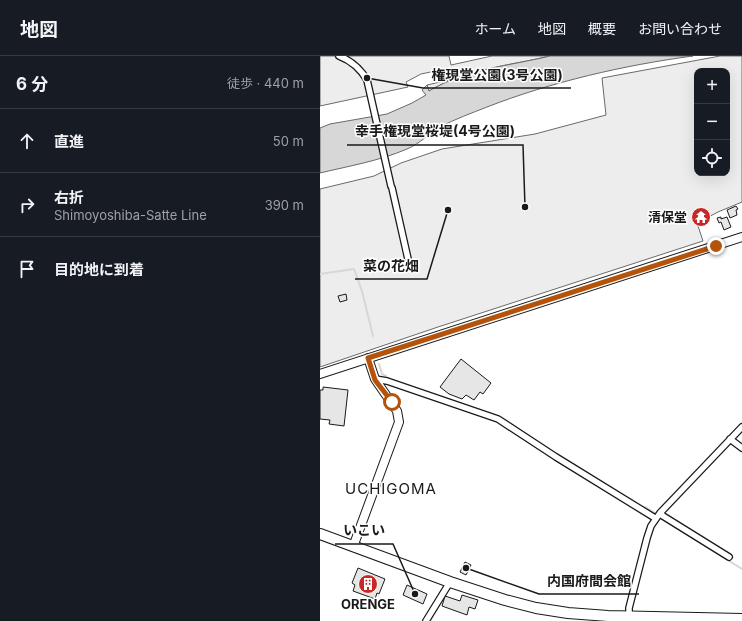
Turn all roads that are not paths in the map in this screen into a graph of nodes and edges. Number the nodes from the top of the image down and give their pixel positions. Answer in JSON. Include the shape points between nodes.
{"nodes":[{"id":1,"x":339,"y":56,"type":"edge"},
{"id":2,"x":742,"y":237,"type":"edge"},
{"id":3,"x":408,"y":259,"type":"dead end"},
{"id":4,"x":368,"y":358,"type":"junction"},
{"id":5,"x":320,"y":374,"type":"edge"},
{"id":6,"x":375,"y":380,"type":"junction"},
{"id":7,"x":742,"y":427,"type":"edge"},
{"id":8,"x":730,"y":439,"type":"junction"},
{"id":9,"x":742,"y":448,"type":"edge"},
{"id":10,"x":660,"y":513,"type":"junction"},
{"id":11,"x":655,"y":518,"type":"junction"},
{"id":12,"x":320,"y":534,"type":"edge"},
{"id":13,"x":353,"y":547,"type":"junction"},
{"id":14,"x":729,"y":558,"type":"dead end"},
{"id":15,"x":450,"y":582,"type":"junction"},
{"id":16,"x":629,"y":616,"type":"junction"},
{"id":17,"x":568,"y":617,"type":"edge"},
{"id":18,"x":742,"y":619,"type":"edge"},
{"id":19,"x":426,"y":621,"type":"edge"}],
"edges":[{"from":1,"to":3,"type":"street","via":[[361,71],[367,80]]},
{"from":2,"to":4,"type":"main road"},
{"from":4,"to":5,"type":"main road"},
{"from":4,"to":6,"type":"main road"},
{"from":6,"to":11,"type":"street","via":[[387,381],[498,419]]},
{"from":6,"to":13,"type":"main road","via":[[397,411],[398,422]]},
{"from":7,"to":8,"type":"street"},
{"from":8,"to":9,"type":"street"},
{"from":8,"to":10,"type":"street"},
{"from":10,"to":11,"type":"street"},
{"from":10,"to":14,"type":"street"},
{"from":11,"to":16,"type":"street","via":[[647,538]]},
{"from":12,"to":13,"type":"highway"},
{"from":13,"to":15,"type":"highway"},
{"from":15,"to":17,"type":"highway"},
{"from":15,"to":19,"type":"street"},
{"from":16,"to":17,"type":"highway"},
{"from":16,"to":18,"type":"highway"}]}
